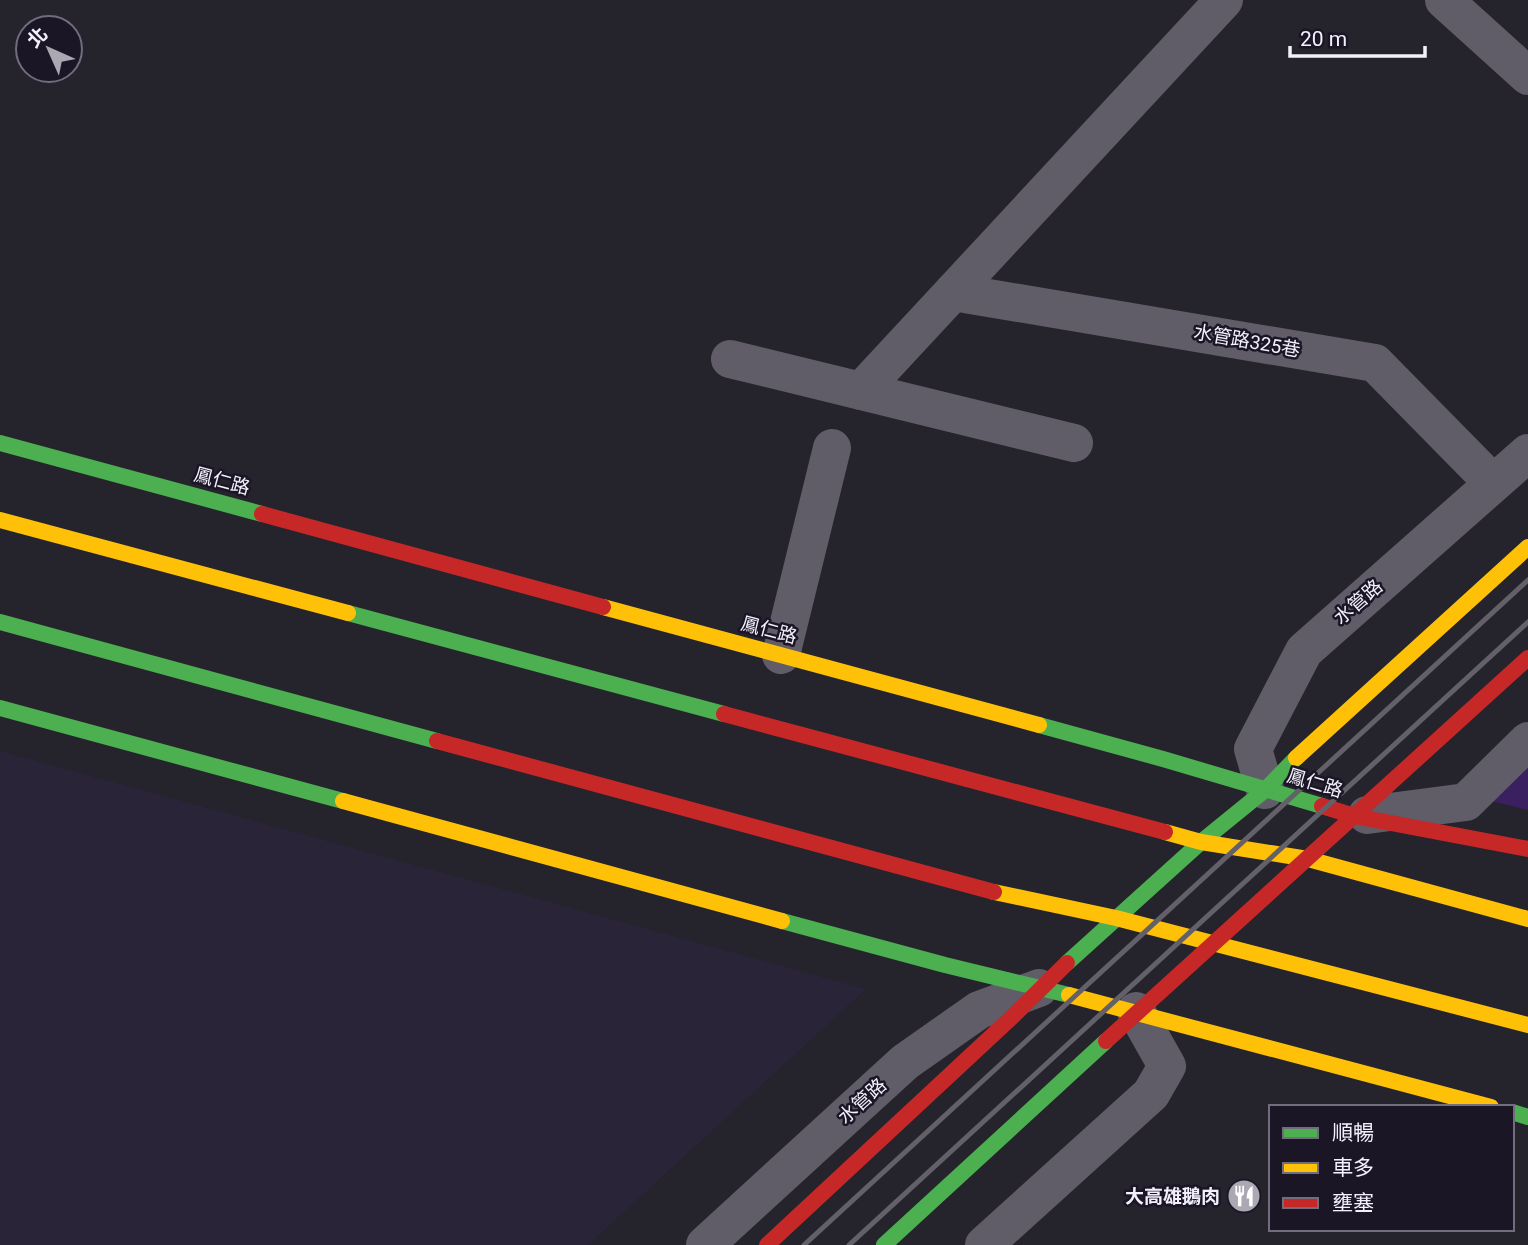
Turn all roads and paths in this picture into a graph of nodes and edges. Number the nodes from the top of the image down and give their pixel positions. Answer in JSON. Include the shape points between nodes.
{"nodes":[{"id":1,"x":1224,"y":0,"type":"edge"},
{"id":2,"x":1444,"y":0,"type":"edge"},
{"id":3,"x":1528,"y":76,"type":"edge"},
{"id":4,"x":953,"y":292,"type":"junction"},
{"id":5,"x":730,"y":359,"type":"dead end"},
{"id":6,"x":861,"y":391,"type":"junction"},
{"id":7,"x":0,"y":443,"type":"edge"},
{"id":8,"x":1074,"y":443,"type":"dead end"},
{"id":9,"x":832,"y":448,"type":"dead end"},
{"id":10,"x":1528,"y":453,"type":"edge"},
{"id":11,"x":1493,"y":483,"type":"junction"},
{"id":12,"x":0,"y":520,"type":"edge"},
{"id":13,"x":1528,"y":547,"type":"edge"},
{"id":14,"x":0,"y":622,"type":"edge"},
{"id":15,"x":781,"y":655,"type":"junction"},
{"id":16,"x":1528,"y":658,"type":"edge"},
{"id":17,"x":0,"y":708,"type":"edge"},
{"id":18,"x":1528,"y":741,"type":"edge"},
{"id":19,"x":1265,"y":790,"type":"junction"},
{"id":20,"x":1354,"y":816,"type":"junction"},
{"id":21,"x":1200,"y":842,"type":"junction"},
{"id":22,"x":1528,"y":849,"type":"edge"},
{"id":23,"x":1308,"y":859,"type":"junction"},
{"id":24,"x":1116,"y":918,"type":"junction"},
{"id":25,"x":1528,"y":919,"type":"edge"},
{"id":26,"x":1212,"y":943,"type":"junction"},
{"id":27,"x":1039,"y":988,"type":"junction"},
{"id":28,"x":1136,"y":1011,"type":"junction"},
{"id":29,"x":1528,"y":1025,"type":"edge"},
{"id":30,"x":1484,"y":1105,"type":"edge"},
{"id":31,"x":705,"y":1245,"type":"edge"},
{"id":32,"x":767,"y":1245,"type":"edge"},
{"id":33,"x":884,"y":1245,"type":"edge"},
{"id":34,"x":984,"y":1245,"type":"edge"}],
"edges":[{"from":1,"to":4,"type":"street"},
{"from":2,"to":3,"type":"street"},
{"from":4,"to":6,"type":"street"},
{"from":4,"to":11,"type":"street","name":"水管路325巷","via":[[1375,363]]},
{"from":5,"to":6,"type":"street"},
{"from":6,"to":8,"type":"street"},
{"from":7,"to":15,"type":"main road","name":"鳳仁路"},
{"from":9,"to":15,"type":"street"},
{"from":10,"to":11,"type":"street","name":"水管路"},
{"from":11,"to":19,"type":"street","name":"水管路","via":[[1304,651],[1253,750]]},
{"from":12,"to":21,"type":"main road"},
{"from":13,"to":19,"type":"main road","name":"水管路"},
{"from":14,"to":24,"type":"main road","via":[[1016,898]]},
{"from":15,"to":19,"type":"main road","name":"鳳仁路"},
{"from":16,"to":20,"type":"main road"},
{"from":17,"to":27,"type":"main road"},
{"from":18,"to":20,"type":"street","via":[[1466,802]]},
{"from":19,"to":20,"type":"main road","name":"鳳仁路"},
{"from":19,"to":21,"type":"main road","name":"水管路"},
{"from":20,"to":22,"type":"main road","name":"鳳仁路"},
{"from":20,"to":23,"type":"main road"},
{"from":21,"to":23,"type":"main road"},
{"from":21,"to":24,"type":"main road","name":"水管路"},
{"from":23,"to":25,"type":"main road"},
{"from":23,"to":26,"type":"main road"},
{"from":24,"to":26,"type":"main road"},
{"from":24,"to":27,"type":"main road","name":"水管路"},
{"from":26,"to":28,"type":"main road"},
{"from":26,"to":29,"type":"main road"},
{"from":27,"to":28,"type":"main road"},
{"from":27,"to":31,"type":"street","name":"水管路","via":[[979,1010],[905,1062]]},
{"from":27,"to":32,"type":"main road","name":"水管路"},
{"from":28,"to":30,"type":"main road"},
{"from":28,"to":33,"type":"main road"},
{"from":28,"to":34,"type":"street","via":[[1167,1066],[1151,1094]]}]}
